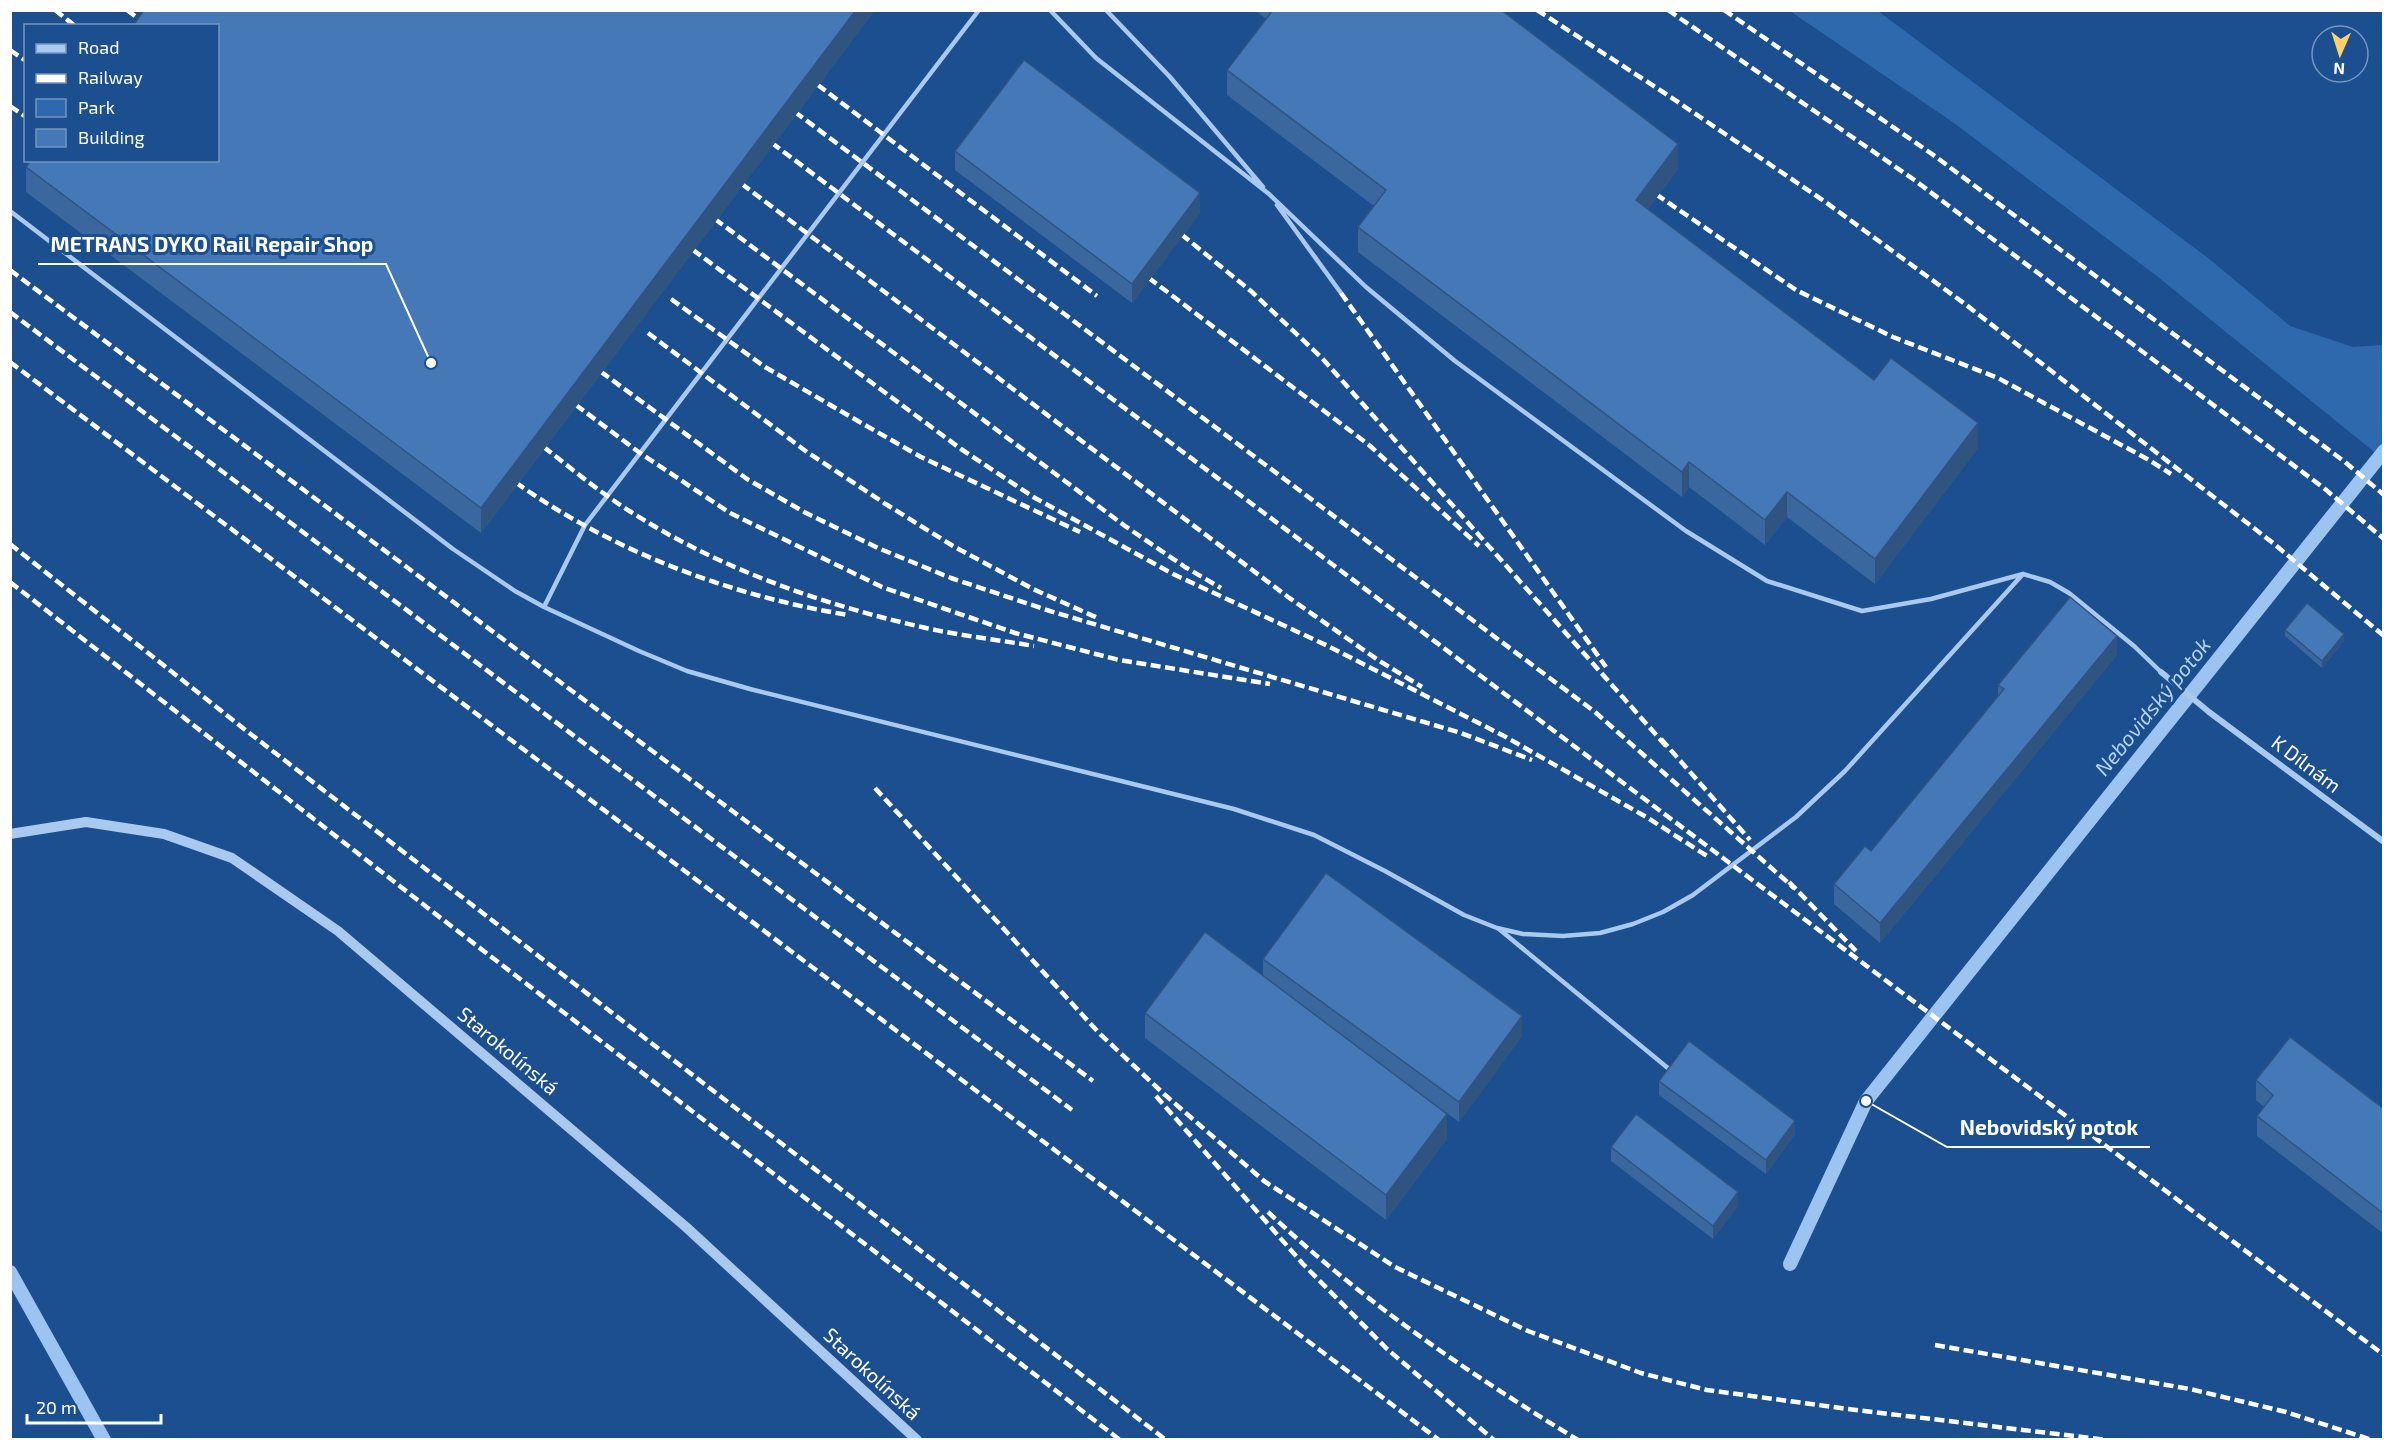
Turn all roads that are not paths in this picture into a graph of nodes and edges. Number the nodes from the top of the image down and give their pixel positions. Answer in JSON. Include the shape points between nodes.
{"nodes":[{"id":1,"x":979,"y":10,"type":"edge"},
{"id":2,"x":1050,"y":10,"type":"edge"},
{"id":3,"x":1106,"y":10,"type":"edge"},
{"id":4,"x":1269,"y":194,"type":"junction"},
{"id":5,"x":10,"y":211,"type":"edge"},
{"id":6,"x":1341,"y":293,"type":"dead end"},
{"id":7,"x":2023,"y":574,"type":"junction"},
{"id":8,"x":544,"y":607,"type":"junction"},
{"id":9,"x":2161,"y":672,"type":"joint"},
{"id":10,"x":10,"y":834,"type":"edge"},
{"id":11,"x":2384,"y":843,"type":"edge"},
{"id":12,"x":1497,"y":928,"type":"junction"},
{"id":13,"x":1669,"y":1069,"type":"edge"},
{"id":14,"x":917,"y":1440,"type":"edge"}],
"edges":[{"from":1,"to":8,"type":"lane","via":[[585,525]]},
{"from":2,"to":4,"type":"lane","via":[[1096,58]]},
{"from":3,"to":4,"type":"lane","via":[[1170,77]]},
{"from":4,"to":6,"type":"lane"},
{"from":4,"to":7,"type":"lane","via":[[1366,287],[1455,361],[1686,531],[1767,581],[1862,610],[1931,599]]},
{"from":5,"to":8,"type":"lane","via":[[453,549]]},
{"from":7,"to":9,"type":"lane","via":[[2069,593]]},
{"from":7,"to":12,"type":"lane","via":[[1845,771],[1796,817],[1693,895],[1663,912],[1600,933],[1553,936]]},
{"from":8,"to":12,"type":"lane","via":[[687,670],[750,689],[1234,810],[1314,835],[1456,911]]},
{"from":9,"to":11,"type":"street","name":"K Dílnám"},
{"from":10,"to":14,"type":"street","name":"Starokolínská","via":[[86,822],[164,834],[232,858],[338,931],[677,1219]]},
{"from":12,"to":13,"type":"lane"}]}
